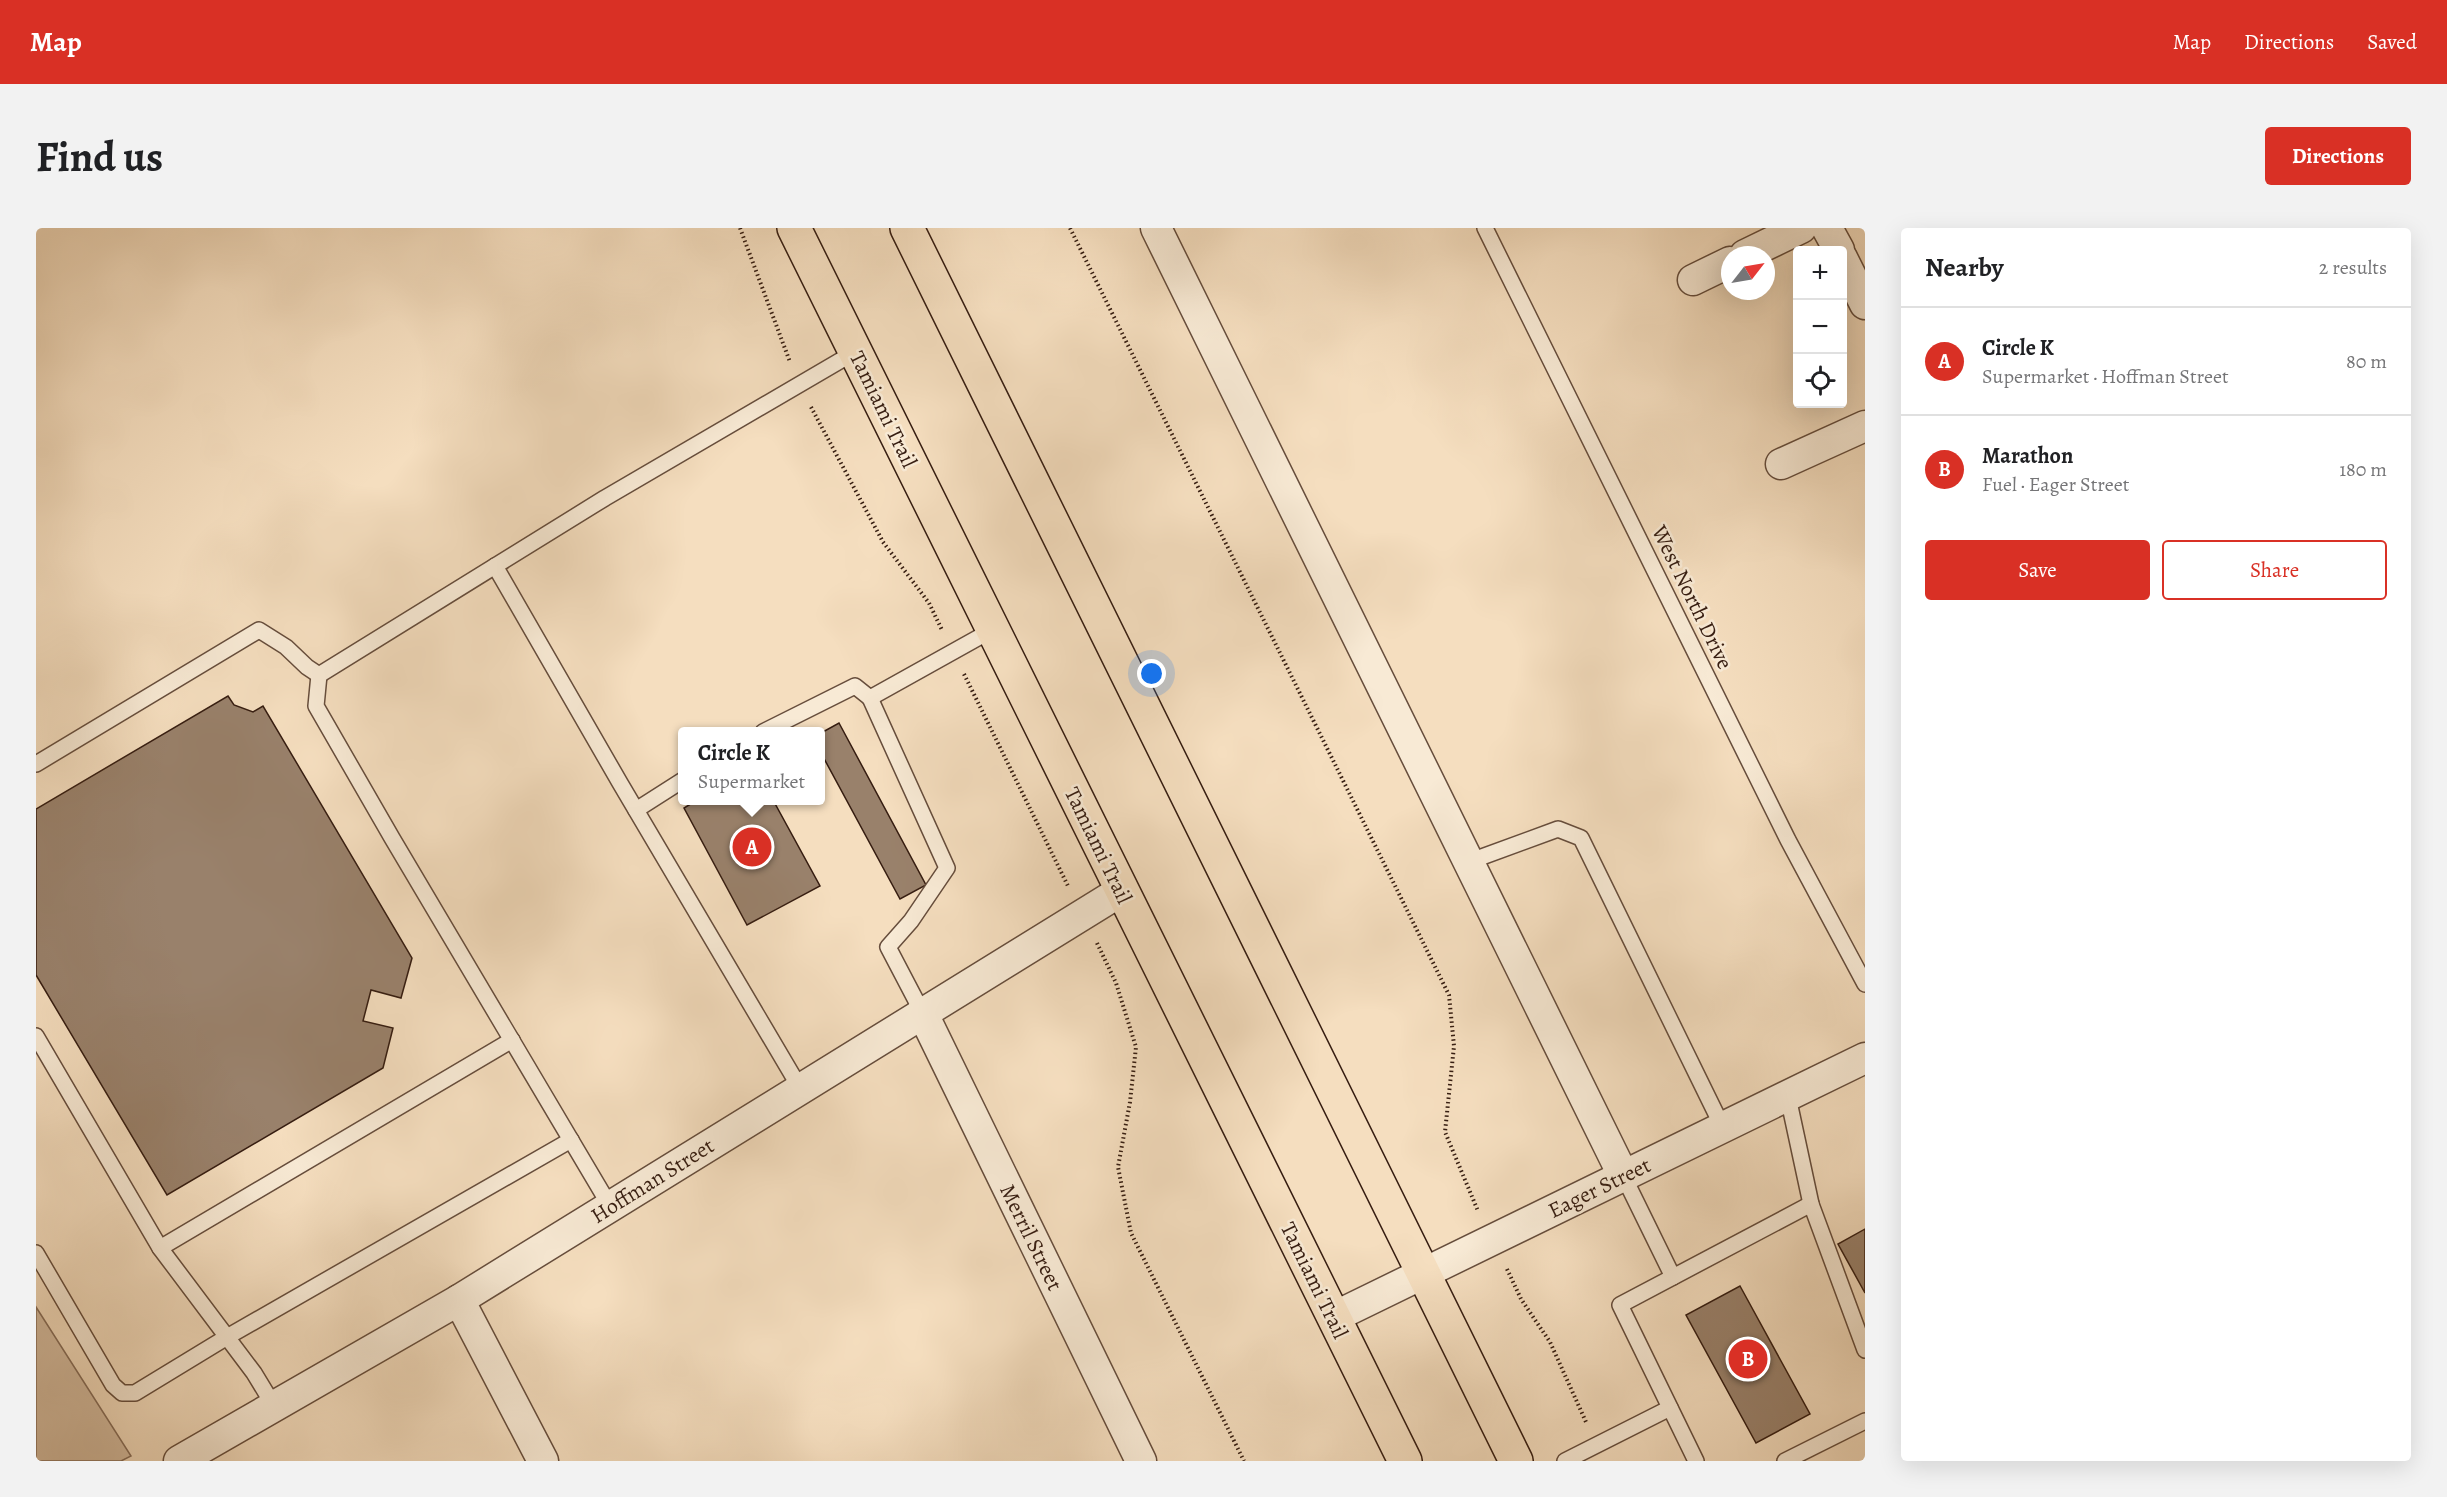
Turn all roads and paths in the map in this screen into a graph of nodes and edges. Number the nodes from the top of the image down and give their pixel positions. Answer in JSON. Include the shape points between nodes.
{"nodes":[{"id":1,"x":740,"y":228,"type":"edge"},
{"id":2,"x":794,"y":228,"type":"edge"},
{"id":3,"x":907,"y":228,"type":"edge"},
{"id":4,"x":1070,"y":228,"type":"edge"},
{"id":5,"x":1156,"y":228,"type":"edge"},
{"id":6,"x":1485,"y":228,"type":"edge"},
{"id":7,"x":1801,"y":228,"type":"edge"},
{"id":8,"x":1827,"y":228,"type":"edge"},
{"id":9,"x":1764,"y":246,"type":"edge"},
{"id":10,"x":1837,"y":246,"type":"edge"},
{"id":11,"x":1721,"y":266,"type":"edge"},
{"id":12,"x":1847,"y":268,"type":"edge"},
{"id":13,"x":1693,"y":280,"type":"dead end"},
{"id":14,"x":1865,"y":304,"type":"edge"},
{"id":15,"x":855,"y":352,"type":"junction"},
{"id":16,"x":799,"y":385,"type":"junction"},
{"id":17,"x":1865,"y":426,"type":"edge"},
{"id":18,"x":1781,"y":464,"type":"dead end"},
{"id":19,"x":495,"y":566,"type":"junction"},
{"id":20,"x":992,"y":630,"type":"junction"},
{"id":21,"x":953,"y":652,"type":"junction"},
{"id":22,"x":319,"y":675,"type":"junction"},
{"id":23,"x":870,"y":698,"type":"junction"},
{"id":24,"x":773,"y":727,"type":"edge"},
{"id":25,"x":36,"y":764,"type":"edge"},
{"id":26,"x":678,"y":783,"type":"edge"},
{"id":27,"x":636,"y":810,"type":"junction"},
{"id":28,"x":1468,"y":862,"type":"junction"},
{"id":29,"x":1121,"y":891,"type":"junction"},
{"id":30,"x":1082,"y":914,"type":"junction"},
{"id":31,"x":1865,"y":984,"type":"edge"},
{"id":32,"x":922,"y":1012,"type":"junction"},
{"id":33,"x":36,"y":1036,"type":"edge"},
{"id":34,"x":512,"y":1040,"type":"junction"},
{"id":35,"x":1865,"y":1058,"type":"edge"},
{"id":36,"x":800,"y":1088,"type":"junction"},
{"id":37,"x":1788,"y":1097,"type":"junction"},
{"id":38,"x":1723,"y":1128,"type":"junction"},
{"id":39,"x":571,"y":1140,"type":"junction"},
{"id":40,"x":1623,"y":1175,"type":"junction"},
{"id":41,"x":1811,"y":1204,"type":"junction"},
{"id":42,"x":610,"y":1206,"type":"junction"},
{"id":43,"x":1492,"y":1239,"type":"junction"},
{"id":44,"x":160,"y":1248,"type":"junction"},
{"id":45,"x":36,"y":1252,"type":"edge"},
{"id":46,"x":1423,"y":1273,"type":"junction"},
{"id":47,"x":1673,"y":1277,"type":"junction"},
{"id":48,"x":459,"y":1300,"type":"junction"},
{"id":49,"x":1334,"y":1317,"type":"junction"},
{"id":50,"x":227,"y":1337,"type":"junction"},
{"id":51,"x":1865,"y":1350,"type":"edge"},
{"id":52,"x":274,"y":1406,"type":"junction"},
{"id":53,"x":1670,"y":1408,"type":"junction"},
{"id":54,"x":1865,"y":1421,"type":"edge"},
{"id":55,"x":1597,"y":1445,"type":"junction"},
{"id":56,"x":180,"y":1461,"type":"edge"},
{"id":57,"x":543,"y":1461,"type":"edge"},
{"id":58,"x":1141,"y":1461,"type":"edge"},
{"id":59,"x":1244,"y":1461,"type":"edge"},
{"id":60,"x":1405,"y":1461,"type":"edge"},
{"id":61,"x":1516,"y":1461,"type":"edge"},
{"id":62,"x":1565,"y":1461,"type":"edge"},
{"id":63,"x":1696,"y":1461,"type":"edge"},
{"id":64,"x":1785,"y":1461,"type":"edge"}],
"edges":[{"from":1,"to":16,"type":"path"},
{"from":2,"to":15,"type":"main road","name":"Tamiami Trail"},
{"from":3,"to":46,"type":"main road"},
{"from":4,"to":43,"type":"path","via":[[1449,995],[1454,1046],[1444,1132]]},
{"from":5,"to":28,"type":"street"},
{"from":6,"to":31,"type":"lane","name":"West North Drive","via":[[1788,840]]},
{"from":7,"to":9,"type":"street"},
{"from":8,"to":10,"type":"street"},
{"from":11,"to":13,"type":"street"},
{"from":12,"to":14,"type":"street"},
{"from":15,"to":16,"type":"lane"},
{"from":15,"to":20,"type":"main road","name":"Tamiami Trail"},
{"from":16,"to":19,"type":"lane"},
{"from":16,"to":21,"type":"path","via":[[883,542],[928,603]]},
{"from":17,"to":18,"type":"street"},
{"from":19,"to":22,"type":"lane"},
{"from":19,"to":27,"type":"lane"},
{"from":20,"to":21,"type":"lane"},
{"from":20,"to":29,"type":"main road","name":"Tamiami Trail"},
{"from":21,"to":23,"type":"lane"},
{"from":21,"to":30,"type":"path"},
{"from":22,"to":25,"type":"lane","via":[[259,630]]},
{"from":22,"to":34,"type":"lane","via":[[316,706]]},
{"from":23,"to":24,"type":"lane","via":[[855,686]]},
{"from":23,"to":32,"type":"lane","via":[[947,868],[888,947]]},
{"from":26,"to":27,"type":"lane"},
{"from":27,"to":36,"type":"lane"},
{"from":28,"to":38,"type":"lane","via":[[1558,829],[1581,838]]},
{"from":28,"to":40,"type":"street"},
{"from":29,"to":30,"type":"street","name":"Hoffman Street"},
{"from":29,"to":49,"type":"main road","name":"Tamiami Trail"},
{"from":30,"to":32,"type":"street","name":"Hoffman Street"},
{"from":30,"to":59,"type":"path","via":[[1116,983],[1136,1047],[1118,1167],[1131,1233]]},
{"from":32,"to":36,"type":"street","name":"Hoffman Street"},
{"from":32,"to":58,"type":"street","name":"Merril Street"},
{"from":33,"to":44,"type":"lane"},
{"from":34,"to":39,"type":"lane"},
{"from":34,"to":44,"type":"lane"},
{"from":35,"to":37,"type":"street","name":"Eager Street"},
{"from":36,"to":42,"type":"street","name":"Hoffman Street"},
{"from":37,"to":38,"type":"street","name":"Eager Street"},
{"from":37,"to":41,"type":"lane"},
{"from":38,"to":40,"type":"street","name":"Eager Street"},
{"from":39,"to":42,"type":"lane"},
{"from":39,"to":50,"type":"lane"},
{"from":40,"to":43,"type":"street","name":"Eager Street"},
{"from":40,"to":47,"type":"lane"},
{"from":41,"to":47,"type":"lane"},
{"from":41,"to":51,"type":"lane"},
{"from":42,"to":48,"type":"street","name":"Hoffman Street"},
{"from":43,"to":46,"type":"street","name":"Eager Street"},
{"from":43,"to":55,"type":"path","via":[[1521,1299],[1550,1342]]},
{"from":44,"to":50,"type":"lane"},
{"from":45,"to":50,"type":"lane","via":[[122,1393],[135,1393]]},
{"from":46,"to":49,"type":"street","name":"Eager Street"},
{"from":46,"to":61,"type":"main road"},
{"from":47,"to":53,"type":"lane","via":[[1620,1305]]},
{"from":48,"to":52,"type":"street","name":"Hoffman Street"},
{"from":48,"to":57,"type":"street"},
{"from":49,"to":60,"type":"main road","name":"Tamiami Trail"},
{"from":50,"to":52,"type":"lane"},
{"from":52,"to":56,"type":"street","name":"Hoffman Street"},
{"from":53,"to":55,"type":"lane"},
{"from":53,"to":63,"type":"lane"},
{"from":54,"to":64,"type":"lane"},
{"from":55,"to":62,"type":"lane"}]}
